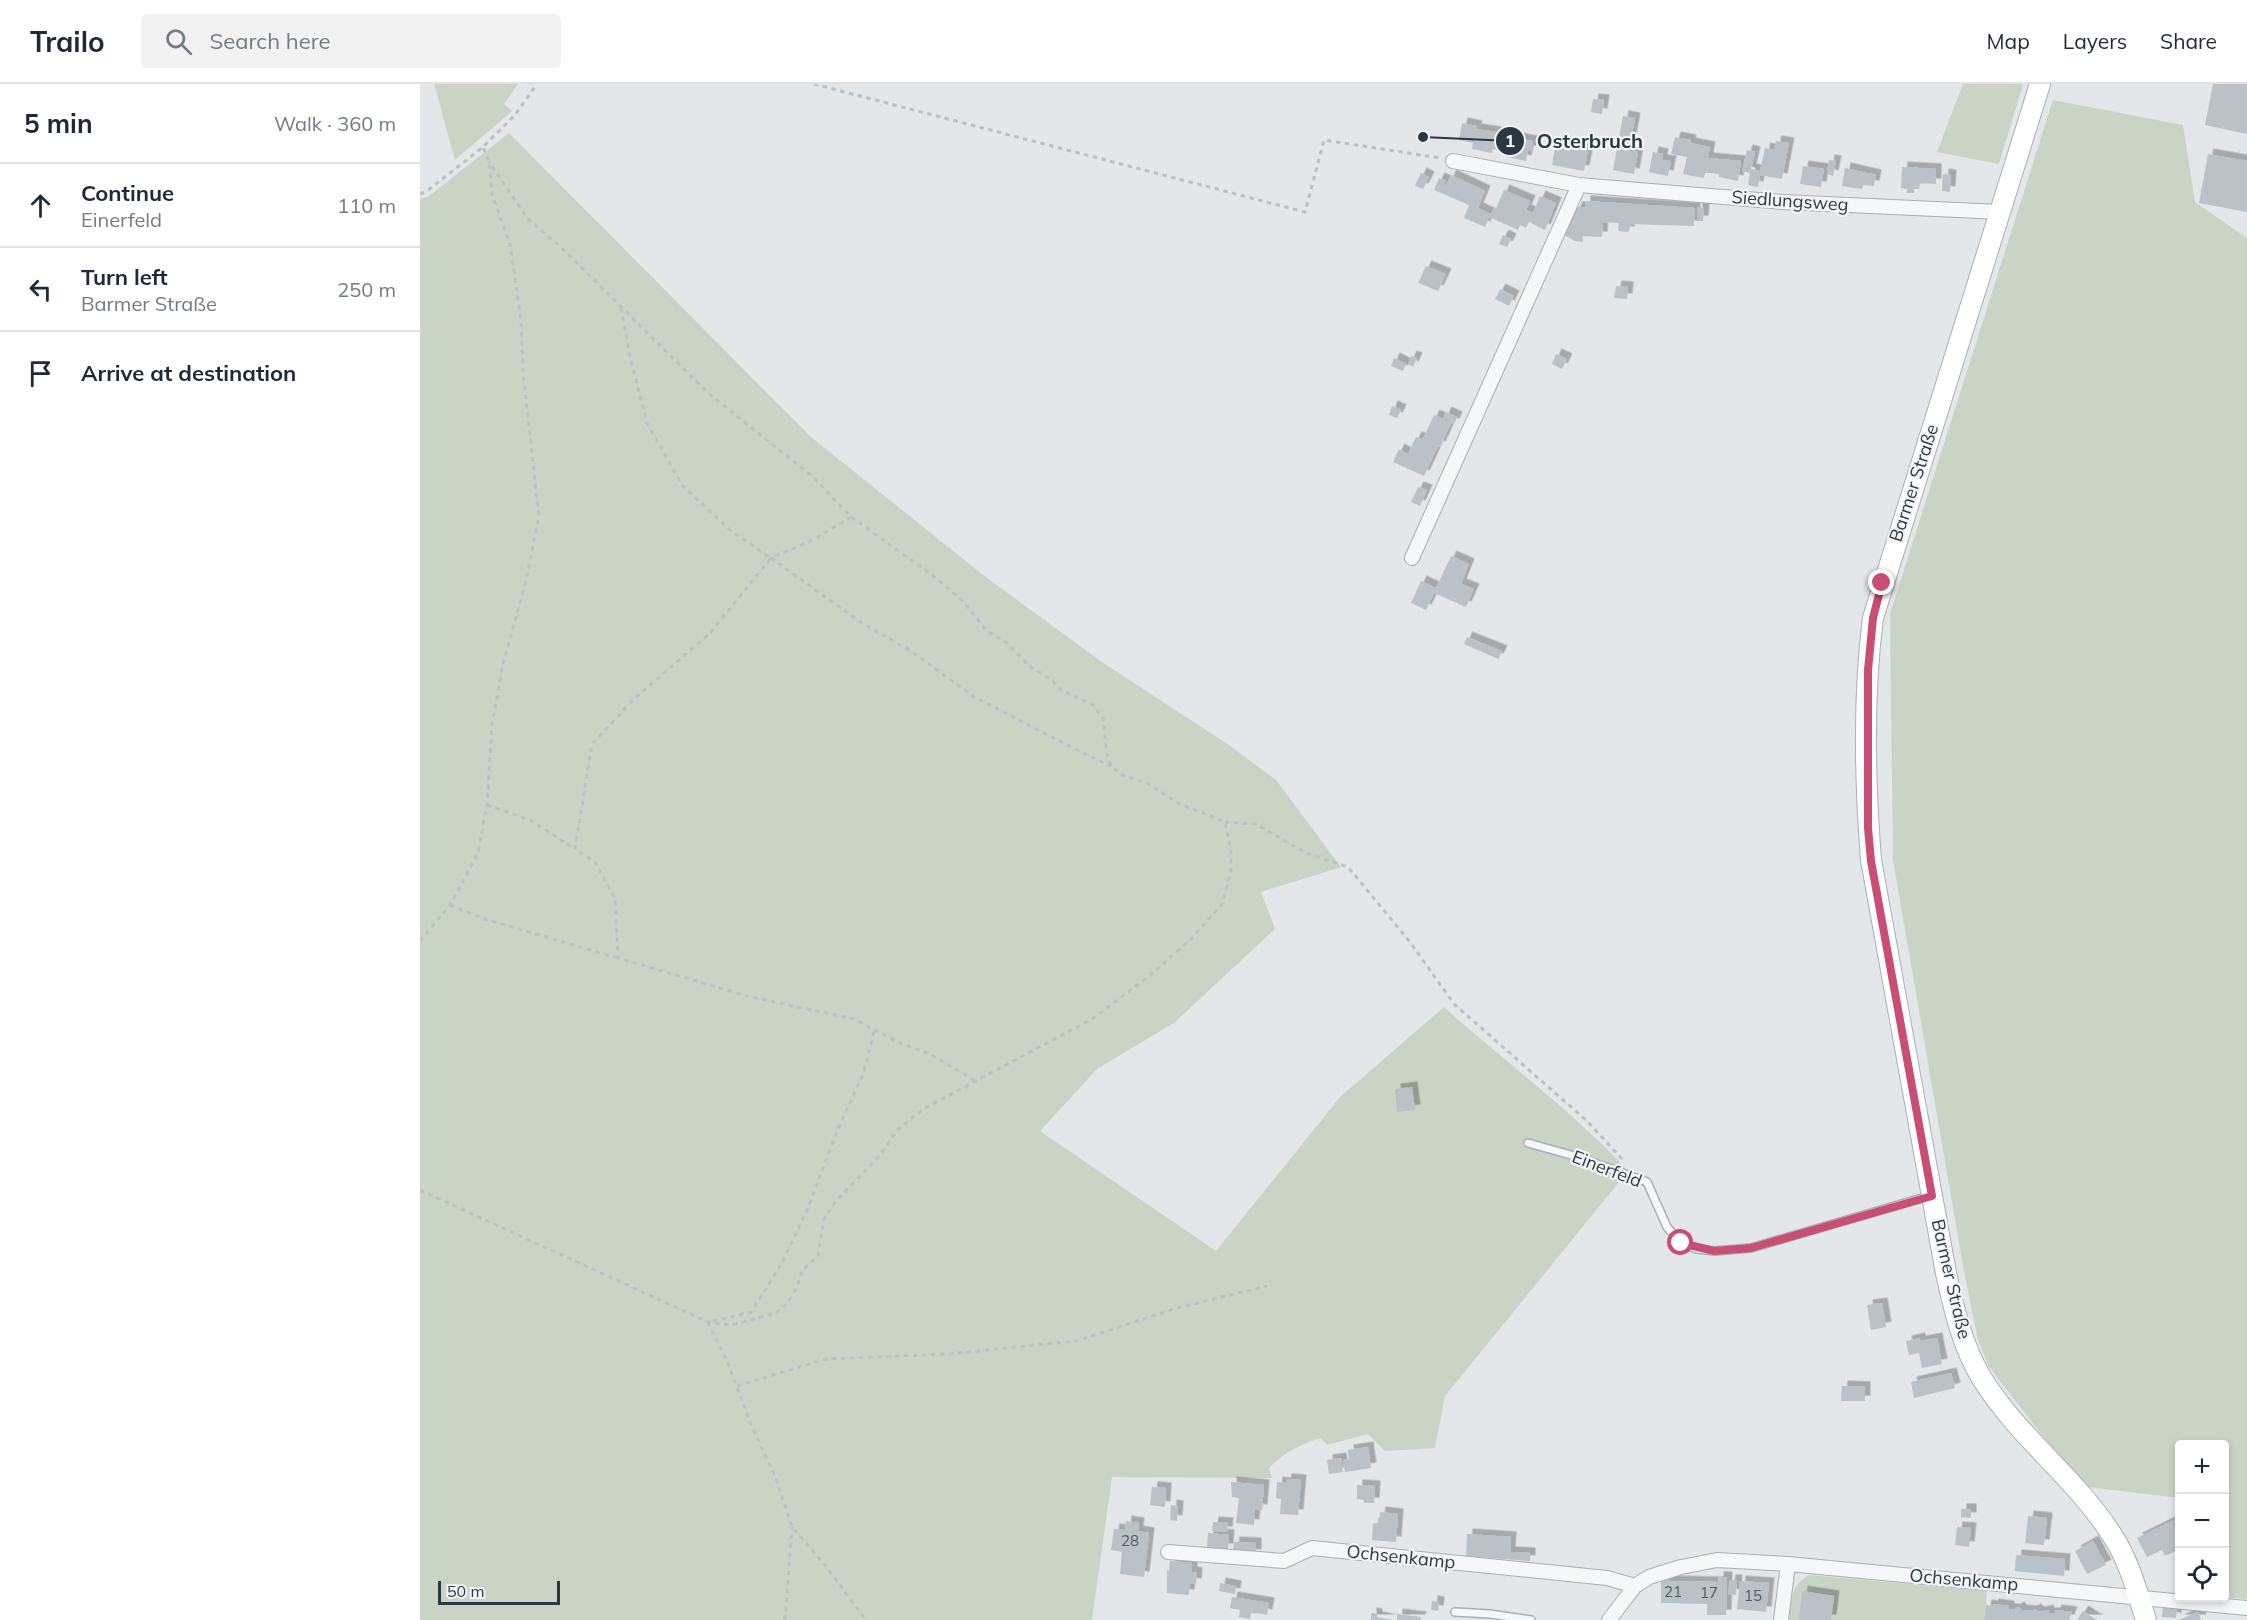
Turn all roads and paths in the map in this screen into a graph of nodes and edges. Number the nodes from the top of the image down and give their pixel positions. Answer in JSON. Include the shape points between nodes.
{"nodes":[{"id":1,"x":537,"y":84,"type":"edge"},
{"id":2,"x":814,"y":84,"type":"edge"},
{"id":3,"x":2040,"y":84,"type":"edge"},
{"id":4,"x":483,"y":147,"type":"junction"},
{"id":5,"x":1453,"y":161,"type":"joint"},
{"id":6,"x":489,"y":162,"type":"junction"},
{"id":7,"x":1579,"y":184,"type":"junction"},
{"id":8,"x":420,"y":194,"type":"edge"},
{"id":9,"x":2001,"y":212,"type":"junction"},
{"id":10,"x":621,"y":306,"type":"junction"},
{"id":11,"x":851,"y":517,"type":"junction"},
{"id":12,"x":771,"y":558,"type":"junction"},
{"id":13,"x":1412,"y":558,"type":"dead end"},
{"id":14,"x":1111,"y":766,"type":"junction"},
{"id":15,"x":487,"y":805,"type":"junction"},
{"id":16,"x":1225,"y":822,"type":"junction"},
{"id":17,"x":574,"y":849,"type":"junction"},
{"id":18,"x":450,"y":905,"type":"junction"},
{"id":19,"x":420,"y":941,"type":"edge"},
{"id":20,"x":618,"y":958,"type":"junction"},
{"id":21,"x":874,"y":1030,"type":"junction"},
{"id":22,"x":974,"y":1080,"type":"junction"},
{"id":23,"x":1528,"y":1143,"type":"dead end"},
{"id":24,"x":1625,"y":1162,"type":"dead end"},
{"id":25,"x":420,"y":1190,"type":"edge"},
{"id":26,"x":1932,"y":1196,"type":"junction"},
{"id":27,"x":1267,"y":1286,"type":"dead end"},
{"id":28,"x":708,"y":1322,"type":"junction"},
{"id":29,"x":737,"y":1386,"type":"junction"},
{"id":30,"x":792,"y":1527,"type":"junction"},
{"id":31,"x":1168,"y":1552,"type":"dead end"},
{"id":32,"x":1788,"y":1564,"type":"junction"},
{"id":33,"x":1635,"y":1586,"type":"junction"},
{"id":34,"x":2139,"y":1597,"type":"junction"},
{"id":35,"x":2247,"y":1608,"type":"edge"},
{"id":36,"x":1455,"y":1612,"type":"dead end"},
{"id":37,"x":785,"y":1620,"type":"edge"},
{"id":38,"x":866,"y":1620,"type":"edge"},
{"id":39,"x":1531,"y":1620,"type":"edge"},
{"id":40,"x":1609,"y":1620,"type":"edge"},
{"id":41,"x":1781,"y":1620,"type":"edge"},
{"id":42,"x":2146,"y":1620,"type":"edge"}],
"edges":[{"from":1,"to":4,"type":"path","via":[[515,115]]},
{"from":2,"to":5,"type":"path","via":[[1305,212],[1324,140]]},
{"from":3,"to":9,"type":"main road","name":"Barmer Straße"},
{"from":4,"to":6,"type":"path"},
{"from":4,"to":8,"type":"path"},
{"from":5,"to":7,"type":"street","name":"Siedlungsweg"},
{"from":6,"to":10,"type":"path","via":[[528,219]]},
{"from":6,"to":15,"type":"path","via":[[492,194],[510,244],[521,320],[522,372],[539,516],[492,724]]},
{"from":7,"to":9,"type":"street","name":"Siedlungsweg","via":[[1783,202]]},
{"from":7,"to":13,"type":"street"},
{"from":9,"to":26,"type":"main road","name":"Barmer Straße","via":[[1882,583],[1870,644],[1867,723],[1871,861]]},
{"from":10,"to":11,"type":"path","via":[[708,392],[813,477]]},
{"from":10,"to":12,"type":"path","via":[[647,423],[682,485],[731,531]]},
{"from":11,"to":12,"type":"path","via":[[813,540]]},
{"from":11,"to":14,"type":"path","via":[[931,574],[962,600],[986,630],[1029,666],[1062,691],[1092,704],[1103,718]]},
{"from":12,"to":14,"type":"path","via":[[973,696]]},
{"from":12,"to":17,"type":"path","via":[[710,633],[634,699],[592,744]]},
{"from":14,"to":16,"type":"path","via":[[1180,804]]},
{"from":15,"to":17,"type":"path","via":[[530,820]]},
{"from":15,"to":18,"type":"path","via":[[478,853]]},
{"from":16,"to":22,"type":"path","via":[[1231,872],[1222,904],[1191,939],[1092,1019]]},
{"from":16,"to":24,"type":"path","via":[[1256,824],[1306,853],[1348,867],[1410,942],[1454,1004],[1587,1121]]},
{"from":17,"to":20,"type":"path","via":[[595,862],[615,899]]},
{"from":18,"to":19,"type":"path"},
{"from":18,"to":20,"type":"path"},
{"from":20,"to":21,"type":"path","via":[[747,996],[854,1019]]},
{"from":21,"to":22,"type":"path","via":[[930,1054]]},
{"from":21,"to":28,"type":"path","via":[[864,1072],[782,1263],[751,1311]]},
{"from":22,"to":28,"type":"path","via":[[925,1108],[898,1129],[881,1154],[836,1201],[824,1219],[818,1256],[802,1271],[787,1304],[776,1313],[732,1325]]},
{"from":23,"to":26,"type":"lane","name":"Einerfeld","via":[[1578,1156],[1647,1182],[1667,1227],[1681,1243],[1714,1251],[1751,1248]]},
{"from":25,"to":28,"type":"path"},
{"from":26,"to":34,"type":"main road","name":"Barmer Straße","via":[[1956,1315],[1980,1374],[2009,1416],[2113,1536]]},
{"from":27,"to":29,"type":"path","via":[[1177,1308],[1076,1341],[948,1354],[826,1359]]},
{"from":28,"to":29,"type":"path"},
{"from":29,"to":30,"type":"path"},
{"from":30,"to":37,"type":"path"},
{"from":30,"to":38,"type":"path"},
{"from":31,"to":33,"type":"street","name":"Ochsenkamp","via":[[1284,1561],[1311,1548],[1606,1578]]},
{"from":32,"to":33,"type":"street","name":"Ochsenkamp","via":[[1717,1560],[1670,1570]]},
{"from":32,"to":34,"type":"street","name":"Ochsenkamp"},
{"from":32,"to":41,"type":"street"},
{"from":33,"to":40,"type":"street","name":"Ochsenkamp"},
{"from":34,"to":35,"type":"street","name":"Ochsenkamp"},
{"from":34,"to":42,"type":"main road","name":"Barmer Straße"},
{"from":36,"to":39,"type":"lane"}]}
